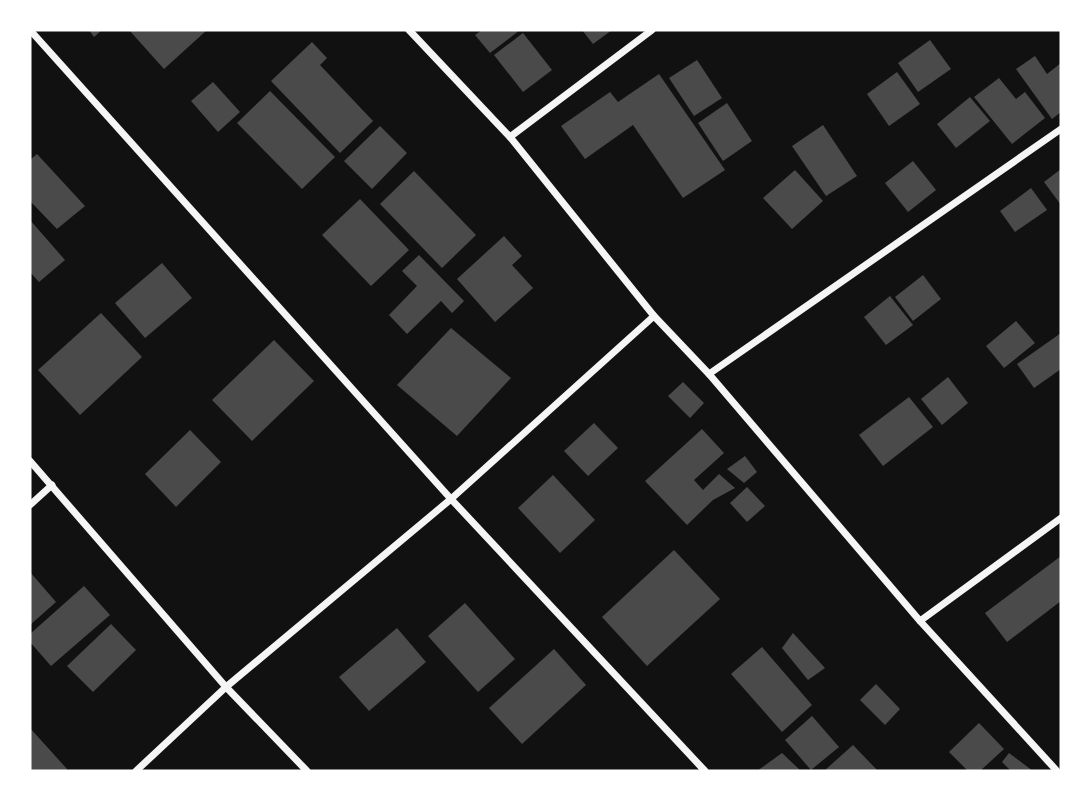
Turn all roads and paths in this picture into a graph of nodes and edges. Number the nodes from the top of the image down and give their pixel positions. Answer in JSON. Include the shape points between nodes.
{"nodes":[{"id":1,"x":30,"y":30,"type":"edge"},
{"id":2,"x":409,"y":30,"type":"edge"},
{"id":3,"x":652,"y":30,"type":"edge"},
{"id":4,"x":1061,"y":129,"type":"edge"},
{"id":5,"x":510,"y":138,"type":"junction"},
{"id":6,"x":654,"y":316,"type":"junction"},
{"id":7,"x":709,"y":374,"type":"junction"},
{"id":8,"x":30,"y":461,"type":"edge"},
{"id":9,"x":52,"y":485,"type":"junction"},
{"id":10,"x":451,"y":499,"type":"junction"},
{"id":11,"x":30,"y":505,"type":"edge"},
{"id":12,"x":1061,"y":518,"type":"edge"},
{"id":13,"x":920,"y":621,"type":"junction"},
{"id":14,"x":226,"y":687,"type":"junction"},
{"id":15,"x":136,"y":771,"type":"edge"},
{"id":16,"x":307,"y":771,"type":"edge"},
{"id":17,"x":705,"y":771,"type":"edge"},
{"id":18,"x":1057,"y":771,"type":"edge"}],
"edges":[{"from":1,"to":10,"type":"street"},
{"from":2,"to":5,"type":"street"},
{"from":3,"to":5,"type":"street"},
{"from":4,"to":7,"type":"street"},
{"from":5,"to":6,"type":"street"},
{"from":6,"to":7,"type":"street"},
{"from":6,"to":10,"type":"street"},
{"from":7,"to":13,"type":"street"},
{"from":8,"to":9,"type":"street"},
{"from":9,"to":11,"type":"street"},
{"from":9,"to":14,"type":"street"},
{"from":10,"to":14,"type":"street"},
{"from":10,"to":17,"type":"street"},
{"from":12,"to":13,"type":"street"},
{"from":13,"to":18,"type":"street"},
{"from":14,"to":15,"type":"street"},
{"from":14,"to":16,"type":"street"}]}
